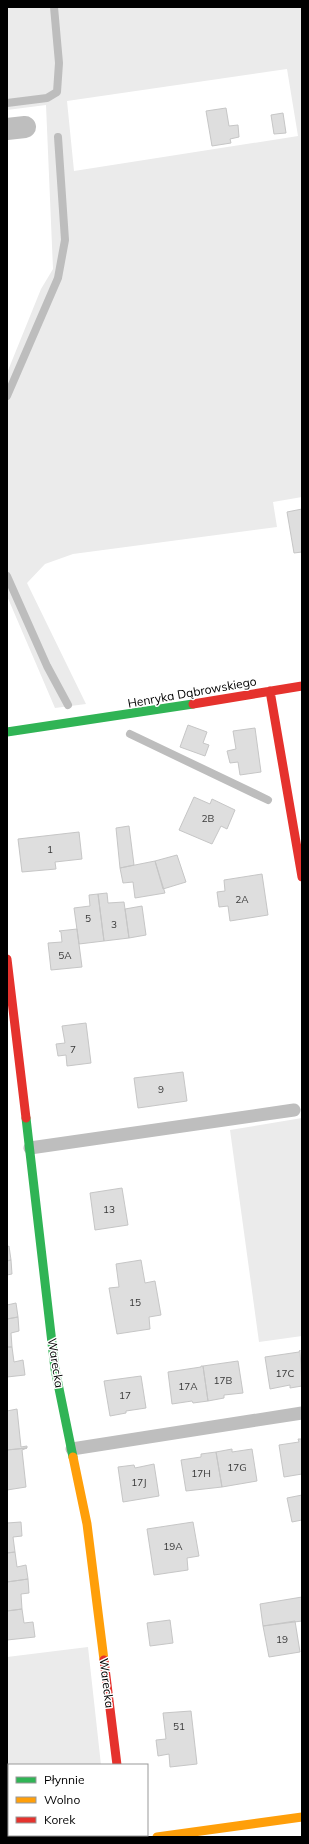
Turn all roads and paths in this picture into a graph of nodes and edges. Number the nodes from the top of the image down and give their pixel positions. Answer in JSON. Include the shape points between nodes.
{"nodes":[{"id":1,"x":302,"y":686,"type":"edge"},
{"id":2,"x":270,"y":691,"type":"junction"},
{"id":3,"x":7,"y":732,"type":"edge"},
{"id":4,"x":302,"y":876,"type":"edge"},
{"id":5,"x":7,"y":959,"type":"edge"},
{"id":6,"x":294,"y":1110,"type":"dead end"},
{"id":7,"x":30,"y":1148,"type":"junction"},
{"id":8,"x":302,"y":1413,"type":"edge"},
{"id":9,"x":72,"y":1449,"type":"junction"},
{"id":10,"x":117,"y":1764,"type":"edge"},
{"id":11,"x":302,"y":1817,"type":"edge"},
{"id":12,"x":157,"y":1837,"type":"edge"}],
"edges":[{"from":1,"to":2,"type":"street","name":"Henryka Dąbrowskiego"},
{"from":2,"to":3,"type":"street","name":"Henryka Dąbrowskiego"},
{"from":2,"to":4,"type":"street"},
{"from":5,"to":7,"type":"street","name":"Warecka"},
{"from":6,"to":7,"type":"lane"},
{"from":7,"to":9,"type":"street","name":"Warecka","via":[[56,1369]]},
{"from":8,"to":9,"type":"lane"},
{"from":9,"to":10,"type":"street","name":"Warecka","via":[[87,1524]]},
{"from":11,"to":12,"type":"street"}]}
